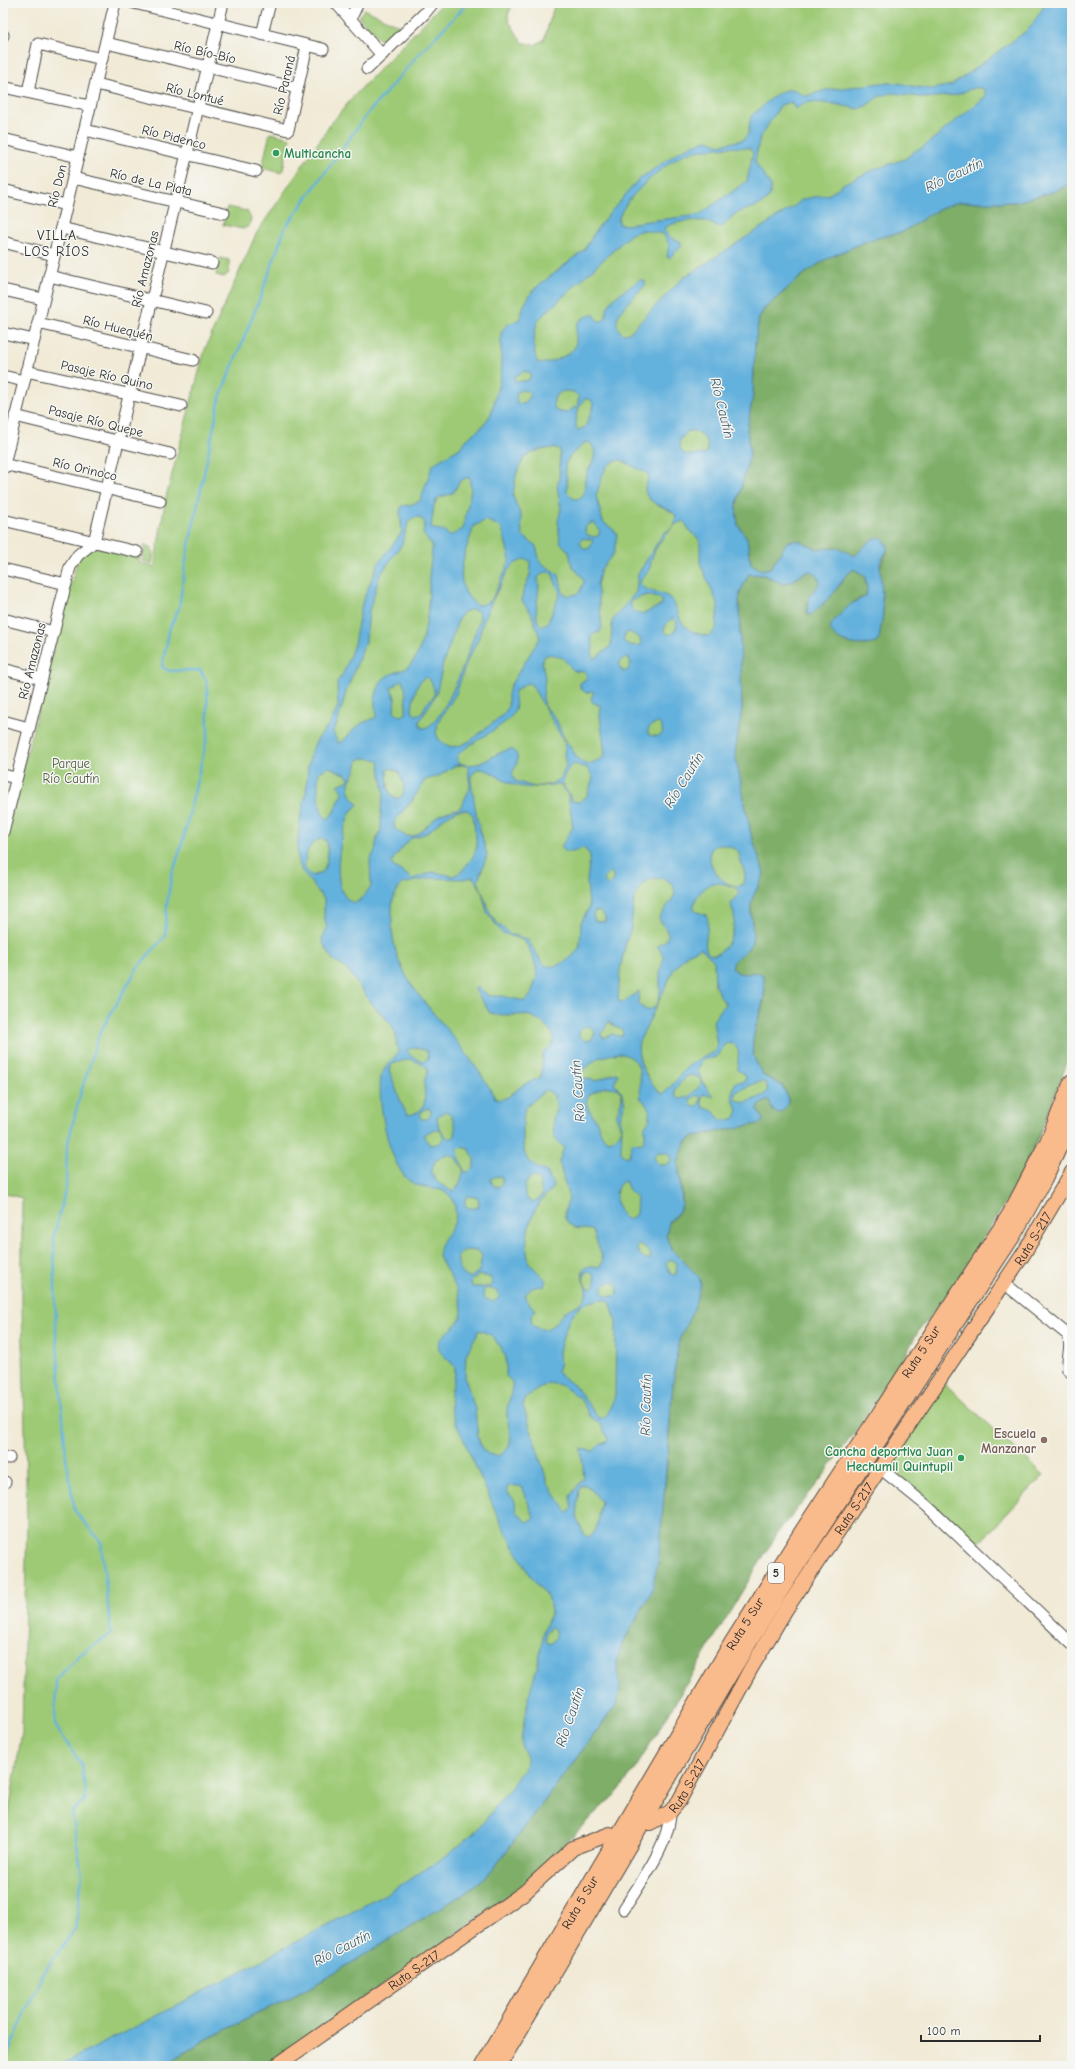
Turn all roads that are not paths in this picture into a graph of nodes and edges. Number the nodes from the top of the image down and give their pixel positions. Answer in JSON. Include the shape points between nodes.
{"nodes":[{"id":1,"x":115,"y":3,"type":"edge"},
{"id":2,"x":134,"y":3,"type":"edge"},
{"id":3,"x":223,"y":3,"type":"edge"},
{"id":4,"x":270,"y":3,"type":"edge"},
{"id":5,"x":336,"y":3,"type":"edge"},
{"id":6,"x":358,"y":3,"type":"edge"},
{"id":7,"x":433,"y":3,"type":"edge"},
{"id":8,"x":350,"y":20,"type":"junction"},
{"id":9,"x":218,"y":24,"type":"junction"},
{"id":10,"x":262,"y":34,"type":"junction"},
{"id":11,"x":106,"y":43,"type":"junction"},
{"id":12,"x":307,"y":46,"type":"junction"},
{"id":13,"x":323,"y":49,"type":"dead end"},
{"id":14,"x":382,"y":55,"type":"junction"},
{"id":15,"x":102,"y":59,"type":"junction"},
{"id":16,"x":208,"y":66,"type":"junction"},
{"id":17,"x":366,"y":69,"type":"dead end"},
{"id":18,"x":96,"y":84,"type":"junction"},
{"id":19,"x":3,"y":87,"type":"edge"},
{"id":20,"x":297,"y":88,"type":"junction"},
{"id":21,"x":28,"y":92,"type":"junction"},
{"id":22,"x":90,"y":106,"type":"junction"},
{"id":23,"x":198,"y":109,"type":"junction"},
{"id":24,"x":85,"y":130,"type":"junction"},
{"id":25,"x":288,"y":130,"type":"joint"},
{"id":26,"x":3,"y":139,"type":"edge"},
{"id":27,"x":187,"y":155,"type":"junction"},
{"id":28,"x":78,"y":157,"type":"junction"},
{"id":29,"x":256,"y":172,"type":"dead end"},
{"id":30,"x":73,"y":178,"type":"junction"},
{"id":31,"x":3,"y":190,"type":"edge"},
{"id":32,"x":175,"y":202,"type":"junction"},
{"id":33,"x":66,"y":205,"type":"junction"},
{"id":34,"x":224,"y":213,"type":"dead end"},
{"id":35,"x":61,"y":228,"type":"junction"},
{"id":36,"x":3,"y":242,"type":"edge"},
{"id":37,"x":164,"y":252,"type":"junction"},
{"id":38,"x":54,"y":255,"type":"junction"},
{"id":39,"x":212,"y":263,"type":"dead end"},
{"id":40,"x":49,"y":276,"type":"junction"},
{"id":41,"x":3,"y":290,"type":"edge"},
{"id":42,"x":44,"y":299,"type":"junction"},
{"id":43,"x":152,"y":300,"type":"junction"},
{"id":44,"x":206,"y":313,"type":"dead end"},
{"id":45,"x":38,"y":323,"type":"junction"},
{"id":46,"x":3,"y":333,"type":"edge"},
{"id":47,"x":34,"y":340,"type":"junction"},
{"id":48,"x":140,"y":348,"type":"junction"},
{"id":49,"x":192,"y":360,"type":"dead end"},
{"id":50,"x":3,"y":376,"type":"edge"},
{"id":51,"x":25,"y":376,"type":"junction"},
{"id":52,"x":129,"y":394,"type":"junction"},
{"id":53,"x":181,"y":406,"type":"dead end"},
{"id":54,"x":11,"y":419,"type":"edge"},
{"id":55,"x":118,"y":441,"type":"junction"},
{"id":56,"x":170,"y":454,"type":"dead end"},
{"id":57,"x":3,"y":466,"type":"edge"},
{"id":58,"x":107,"y":488,"type":"junction"},
{"id":59,"x":160,"y":501,"type":"dead end"},
{"id":60,"x":3,"y":520,"type":"edge"},
{"id":61,"x":94,"y":542,"type":"junction"},
{"id":62,"x":137,"y":552,"type":"dead end"},
{"id":63,"x":3,"y":569,"type":"edge"},
{"id":64,"x":66,"y":584,"type":"junction"},
{"id":65,"x":3,"y":619,"type":"edge"},
{"id":66,"x":54,"y":632,"type":"junction"},
{"id":67,"x":3,"y":669,"type":"edge"},
{"id":68,"x":42,"y":679,"type":"junction"},
{"id":69,"x":3,"y":721,"type":"edge"},
{"id":70,"x":29,"y":728,"type":"junction"},
{"id":71,"x":3,"y":775,"type":"edge"},
{"id":72,"x":16,"y":778,"type":"junction"},
{"id":73,"x":3,"y":829,"type":"edge"},
{"id":74,"x":1072,"y":1082,"type":"edge"},
{"id":75,"x":1072,"y":1118,"type":"edge"},
{"id":76,"x":1072,"y":1172,"type":"edge"},
{"id":77,"x":1068,"y":1188,"type":"edge"},
{"id":78,"x":1004,"y":1283,"type":"junction"},
{"id":79,"x":1072,"y":1373,"type":"edge"},
{"id":80,"x":880,"y":1468,"type":"junction"},
{"id":81,"x":1072,"y":1644,"type":"edge"},
{"id":82,"x":670,"y":1812,"type":"junction"},
{"id":83,"x":650,"y":1823,"type":"dead end"},
{"id":84,"x":610,"y":1834,"type":"dead end"},
{"id":85,"x":624,"y":1909,"type":"dead end"},
{"id":86,"x":276,"y":2066,"type":"edge"},
{"id":87,"x":483,"y":2066,"type":"edge"},
{"id":88,"x":498,"y":2066,"type":"edge"}],
"edges":[{"from":1,"to":11,"type":"street","name":"Río Don"},
{"from":2,"to":9,"type":"street"},
{"from":3,"to":9,"type":"street","name":"Río Amazonas"},
{"from":4,"to":10,"type":"street"},
{"from":5,"to":8,"type":"street"},
{"from":6,"to":8,"type":"street"},
{"from":7,"to":14,"type":"street"},
{"from":8,"to":14,"type":"street"},
{"from":9,"to":10,"type":"street"},
{"from":9,"to":16,"type":"street","name":"Río Amazonas"},
{"from":10,"to":12,"type":"street"},
{"from":11,"to":15,"type":"street","name":"Río Don"},
{"from":11,"to":16,"type":"street","name":"Río Bío-Bío"},
{"from":12,"to":13,"type":"street"},
{"from":12,"to":20,"type":"street","name":"Río Paraná"},
{"from":14,"to":17,"type":"street"},
{"from":15,"to":18,"type":"street","name":"Río Don"},
{"from":15,"to":21,"type":"street","via":[[38,44]]},
{"from":16,"to":20,"type":"street","name":"Río Bío-Bío"},
{"from":16,"to":23,"type":"street","name":"Río Amazonas"},
{"from":18,"to":22,"type":"street","name":"Río Don"},
{"from":18,"to":23,"type":"street","name":"Río Lontué"},
{"from":19,"to":21,"type":"street"},
{"from":20,"to":25,"type":"street","name":"Río Paraná"},
{"from":21,"to":22,"type":"street"},
{"from":22,"to":24,"type":"street","name":"Río Don"},
{"from":23,"to":25,"type":"street","name":"Río Lontué"},
{"from":23,"to":27,"type":"street","name":"Río Amazonas"},
{"from":24,"to":27,"type":"street","name":"Río Pidenco"},
{"from":24,"to":28,"type":"street","name":"Río Don"},
{"from":26,"to":28,"type":"street"},
{"from":27,"to":29,"type":"street","name":"Río Pidenco"},
{"from":27,"to":32,"type":"street","name":"Río Amazonas"},
{"from":28,"to":30,"type":"street","name":"Río Don"},
{"from":30,"to":32,"type":"street","name":"Río de La Plata"},
{"from":30,"to":33,"type":"street","name":"Río Don"},
{"from":31,"to":33,"type":"street"},
{"from":32,"to":34,"type":"street","name":"Río de La Plata"},
{"from":32,"to":37,"type":"street","name":"Río Amazonas"},
{"from":33,"to":35,"type":"street","name":"Río Don"},
{"from":35,"to":37,"type":"street"},
{"from":35,"to":38,"type":"street","name":"Río Don"},
{"from":36,"to":38,"type":"street"},
{"from":37,"to":39,"type":"street"},
{"from":37,"to":43,"type":"street","name":"Río Amazonas"},
{"from":38,"to":40,"type":"street","name":"Río Don"},
{"from":40,"to":42,"type":"street","name":"Río Don"},
{"from":40,"to":43,"type":"street"},
{"from":41,"to":42,"type":"street"},
{"from":42,"to":45,"type":"street","name":"Río Don"},
{"from":43,"to":44,"type":"street"},
{"from":43,"to":48,"type":"street","name":"Río Amazonas"},
{"from":45,"to":47,"type":"street","name":"Río Don"},
{"from":45,"to":48,"type":"street","name":"Río Huequén"},
{"from":46,"to":47,"type":"street"},
{"from":47,"to":51,"type":"street","name":"Río Don"},
{"from":48,"to":49,"type":"street","name":"Río Huequén"},
{"from":48,"to":52,"type":"street","name":"Río Amazonas"},
{"from":50,"to":51,"type":"street","name":"Pasaje Río Quino"},
{"from":51,"to":52,"type":"street","name":"Pasaje Río Quino"},
{"from":51,"to":54,"type":"street","name":"Río Don"},
{"from":52,"to":53,"type":"street","name":"Pasaje Río Quino"},
{"from":52,"to":55,"type":"street","name":"Río Amazonas"},
{"from":54,"to":55,"type":"street","name":"Pasaje Río Quepe"},
{"from":54,"to":57,"type":"street","name":"Río Don"},
{"from":55,"to":56,"type":"street","name":"Pasaje Río Quepe"},
{"from":55,"to":58,"type":"street","name":"Río Amazonas"},
{"from":57,"to":58,"type":"street","name":"Río Orinoco"},
{"from":58,"to":59,"type":"street","name":"Río Orinoco"},
{"from":58,"to":61,"type":"street","name":"Río Amazonas"},
{"from":60,"to":61,"type":"street"},
{"from":61,"to":62,"type":"street"},
{"from":61,"to":64,"type":"street","name":"Río Amazonas","via":[[78,555],[70,567]]},
{"from":63,"to":64,"type":"street"},
{"from":64,"to":66,"type":"street","name":"Río Amazonas"},
{"from":65,"to":66,"type":"street"},
{"from":66,"to":68,"type":"street","name":"Río Amazonas"},
{"from":67,"to":68,"type":"street"},
{"from":68,"to":70,"type":"street","name":"Río Amazonas"},
{"from":69,"to":70,"type":"street"},
{"from":70,"to":72,"type":"street","name":"Río Amazonas"},
{"from":71,"to":72,"type":"street"},
{"from":72,"to":73,"type":"street","name":"Río Amazonas"},
{"from":74,"to":87,"type":"highway","name":"Ruta 5 Sur","number":"5","via":[[1048,1140],[1010,1215],[753,1609]]},
{"from":75,"to":88,"type":"highway","name":"Ruta 5 Sur","number":"5","via":[[1044,1179],[1011,1238],[771,1605]]},
{"from":76,"to":77,"type":"main road","name":"Ruta S-217"},
{"from":77,"to":78,"type":"main road","name":"Ruta S-217"},
{"from":78,"to":79,"type":"street","via":[[1068,1335],[1071,1347],[1067,1365]]},
{"from":78,"to":80,"type":"main road","name":"Ruta S-217"},
{"from":80,"to":81,"type":"street","via":[[927,1506]]},
{"from":80,"to":82,"type":"main road","name":"Ruta S-217","via":[[786,1609],[683,1794]]},
{"from":82,"to":83,"type":"main road","name":"Ruta S-217"},
{"from":82,"to":85,"type":"street","via":[[669,1828],[662,1843]]},
{"from":84,"to":86,"type":"main road","name":"Ruta S-217","via":[[573,1848],[525,1892]]}]}
